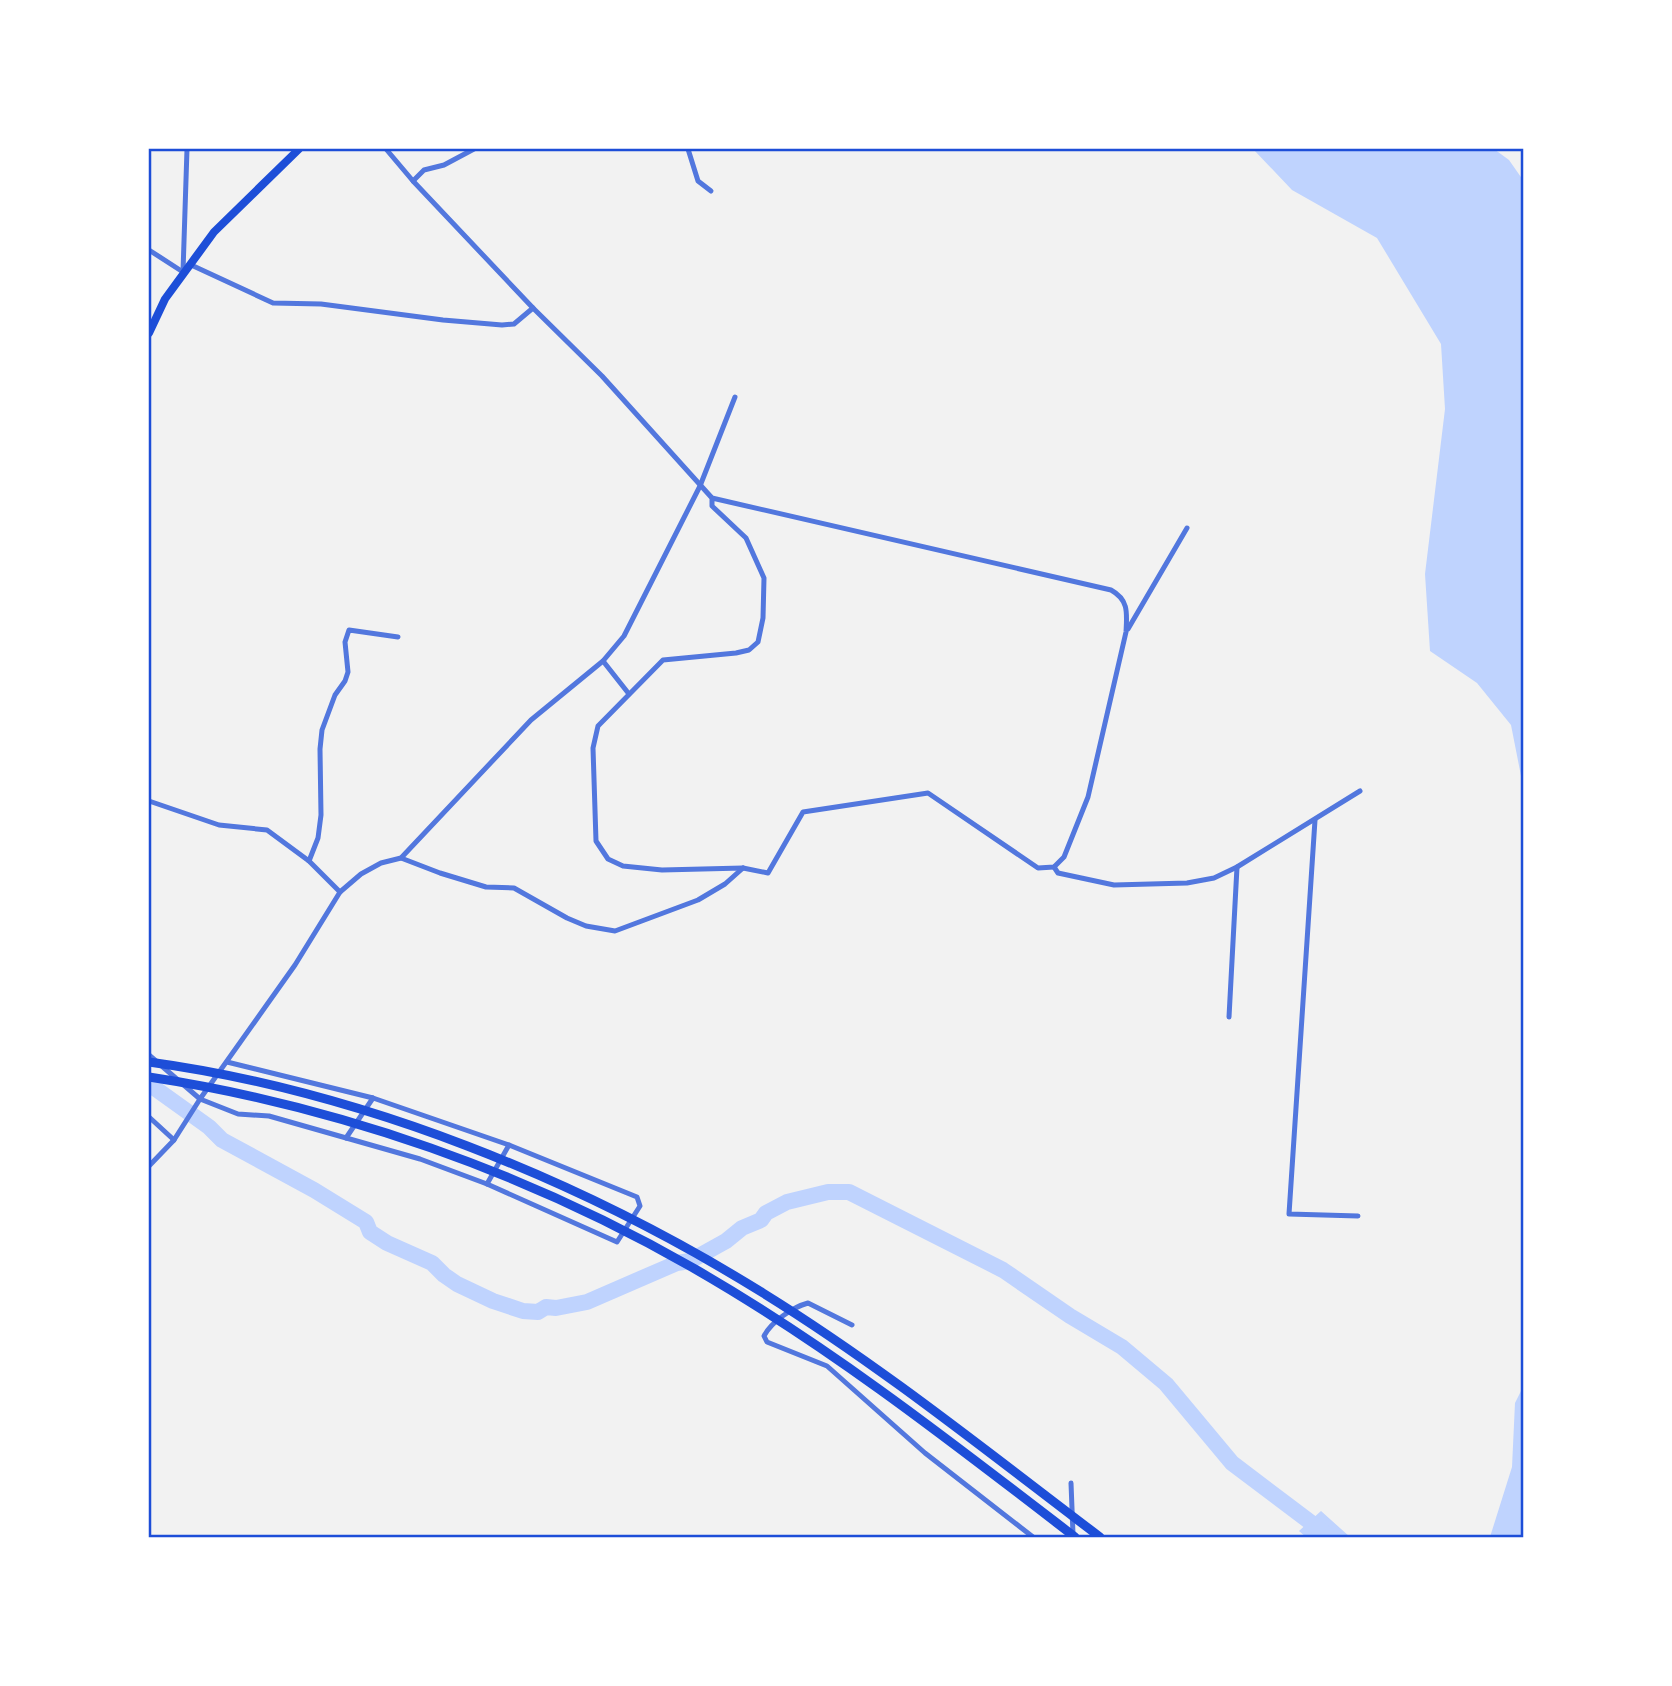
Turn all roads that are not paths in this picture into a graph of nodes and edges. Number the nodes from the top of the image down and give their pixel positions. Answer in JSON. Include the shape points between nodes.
{"nodes":[{"id":1,"x":187,"y":149,"type":"edge"},
{"id":2,"x":299,"y":149,"type":"edge"},
{"id":3,"x":386,"y":149,"type":"edge"},
{"id":4,"x":474,"y":149,"type":"edge"},
{"id":5,"x":688,"y":149,"type":"edge"},
{"id":6,"x":413,"y":181,"type":"junction"},
{"id":7,"x":710,"y":191,"type":"dead end"},
{"id":8,"x":149,"y":250,"type":"edge"},
{"id":9,"x":189,"y":264,"type":"junction"},
{"id":10,"x":183,"y":272,"type":"junction"},
{"id":11,"x":533,"y":308,"type":"junction"},
{"id":12,"x":149,"y":333,"type":"edge"},
{"id":13,"x":735,"y":397,"type":"dead end"},
{"id":14,"x":700,"y":486,"type":"junction"},
{"id":15,"x":712,"y":498,"type":"junction"},
{"id":16,"x":1187,"y":528,"type":"dead end"},
{"id":17,"x":1126,"y":632,"type":"junction"},
{"id":18,"x":398,"y":636,"type":"dead end"},
{"id":19,"x":603,"y":661,"type":"junction"},
{"id":20,"x":629,"y":694,"type":"junction"},
{"id":21,"x":1360,"y":791,"type":"dead end"},
{"id":22,"x":149,"y":801,"type":"edge"},
{"id":23,"x":1315,"y":820,"type":"junction"},
{"id":24,"x":401,"y":858,"type":"junction"},
{"id":25,"x":309,"y":861,"type":"junction"},
{"id":26,"x":1054,"y":867,"type":"junction"},
{"id":27,"x":1237,"y":867,"type":"junction"},
{"id":28,"x":743,"y":869,"type":"junction"},
{"id":29,"x":340,"y":892,"type":"junction"},
{"id":30,"x":1229,"y":1017,"type":"dead end"},
{"id":31,"x":149,"y":1055,"type":"edge"},
{"id":32,"x":149,"y":1062,"type":"edge"},
{"id":33,"x":227,"y":1062,"type":"junction"},
{"id":34,"x":149,"y":1077,"type":"edge"},
{"id":35,"x":373,"y":1098,"type":"junction"},
{"id":36,"x":199,"y":1100,"type":"junction"},
{"id":37,"x":149,"y":1117,"type":"edge"},
{"id":38,"x":346,"y":1138,"type":"junction"},
{"id":39,"x":174,"y":1140,"type":"junction"},
{"id":40,"x":509,"y":1145,"type":"junction"},
{"id":41,"x":149,"y":1166,"type":"edge"},
{"id":42,"x":487,"y":1184,"type":"junction"},
{"id":43,"x":1358,"y":1216,"type":"dead end"},
{"id":44,"x":852,"y":1325,"type":"dead end"},
{"id":45,"x":1071,"y":1483,"type":"dead end"},
{"id":46,"x":1033,"y":1537,"type":"edge"},
{"id":47,"x":1074,"y":1537,"type":"edge"},
{"id":48,"x":1100,"y":1537,"type":"edge"}],
"edges":[{"from":1,"to":10,"type":"street"},
{"from":2,"to":9,"type":"main road"},
{"from":3,"to":6,"type":"street"},
{"from":4,"to":6,"type":"street","via":[[424,170]]},
{"from":5,"to":7,"type":"street","via":[[698,181]]},
{"from":6,"to":11,"type":"street"},
{"from":8,"to":10,"type":"street"},
{"from":9,"to":10,"type":"main road"},
{"from":9,"to":11,"type":"street","via":[[273,303],[321,304],[502,325],[514,324]]},
{"from":10,"to":12,"type":"main road"},
{"from":11,"to":14,"type":"street","via":[[602,376]]},
{"from":13,"to":14,"type":"street"},
{"from":14,"to":15,"type":"street"},
{"from":14,"to":19,"type":"street","via":[[624,636]]},
{"from":15,"to":17,"type":"street","via":[[1111,590],[1125,602]]},
{"from":15,"to":20,"type":"street","via":[[712,506],[746,538],[764,578],[758,642],[736,653],[663,660]]},
{"from":16,"to":17,"type":"street"},
{"from":17,"to":26,"type":"street","via":[[1088,797],[1064,857]]},
{"from":18,"to":25,"type":"street","via":[[349,629],[345,642],[348,672],[322,730],[321,815]]},
{"from":19,"to":20,"type":"street"},
{"from":19,"to":24,"type":"street","via":[[531,720]]},
{"from":20,"to":28,"type":"street","via":[[598,726],[593,748],[596,841],[608,859],[624,866]]},
{"from":21,"to":23,"type":"street"},
{"from":22,"to":25,"type":"street","via":[[219,825],[267,830]]},
{"from":23,"to":27,"type":"street"},
{"from":23,"to":43,"type":"street","via":[[1289,1214]]},
{"from":24,"to":28,"type":"street","via":[[486,887],[514,888],[567,918],[615,931],[698,900]]},
{"from":24,"to":29,"type":"street","via":[[361,874]]},
{"from":25,"to":29,"type":"street"},
{"from":26,"to":27,"type":"street","via":[[1058,873],[1114,885],[1145,885],[1186,884]]},
{"from":26,"to":28,"type":"street","via":[[1038,867],[928,793],[803,812],[768,873]]},
{"from":27,"to":30,"type":"street"},
{"from":29,"to":33,"type":"street"},
{"from":31,"to":36,"type":"street"},
{"from":32,"to":48,"type":"highway","via":[[237,1077],[394,1121],[565,1186],[670,1238],[797,1315],[901,1386]]},
{"from":33,"to":35,"type":"street"},
{"from":33,"to":36,"type":"street"},
{"from":34,"to":47,"type":"highway","via":[[301,1109],[390,1136],[483,1168],[629,1233],[789,1327]]},
{"from":35,"to":38,"type":"street"},
{"from":35,"to":40,"type":"street"},
{"from":36,"to":38,"type":"street","via":[[238,1114],[269,1116]]},
{"from":36,"to":39,"type":"street"},
{"from":37,"to":39,"type":"street"},
{"from":38,"to":42,"type":"street","via":[[420,1158]]},
{"from":39,"to":41,"type":"street"},
{"from":40,"to":42,"type":"street"},
{"from":40,"to":42,"type":"street","via":[[637,1197],[640,1206],[617,1242]]},
{"from":44,"to":46,"type":"street","via":[[808,1303],[768,1327],[764,1336],[767,1342],[827,1366],[925,1453]]},
{"from":45,"to":47,"type":"street"}]}
